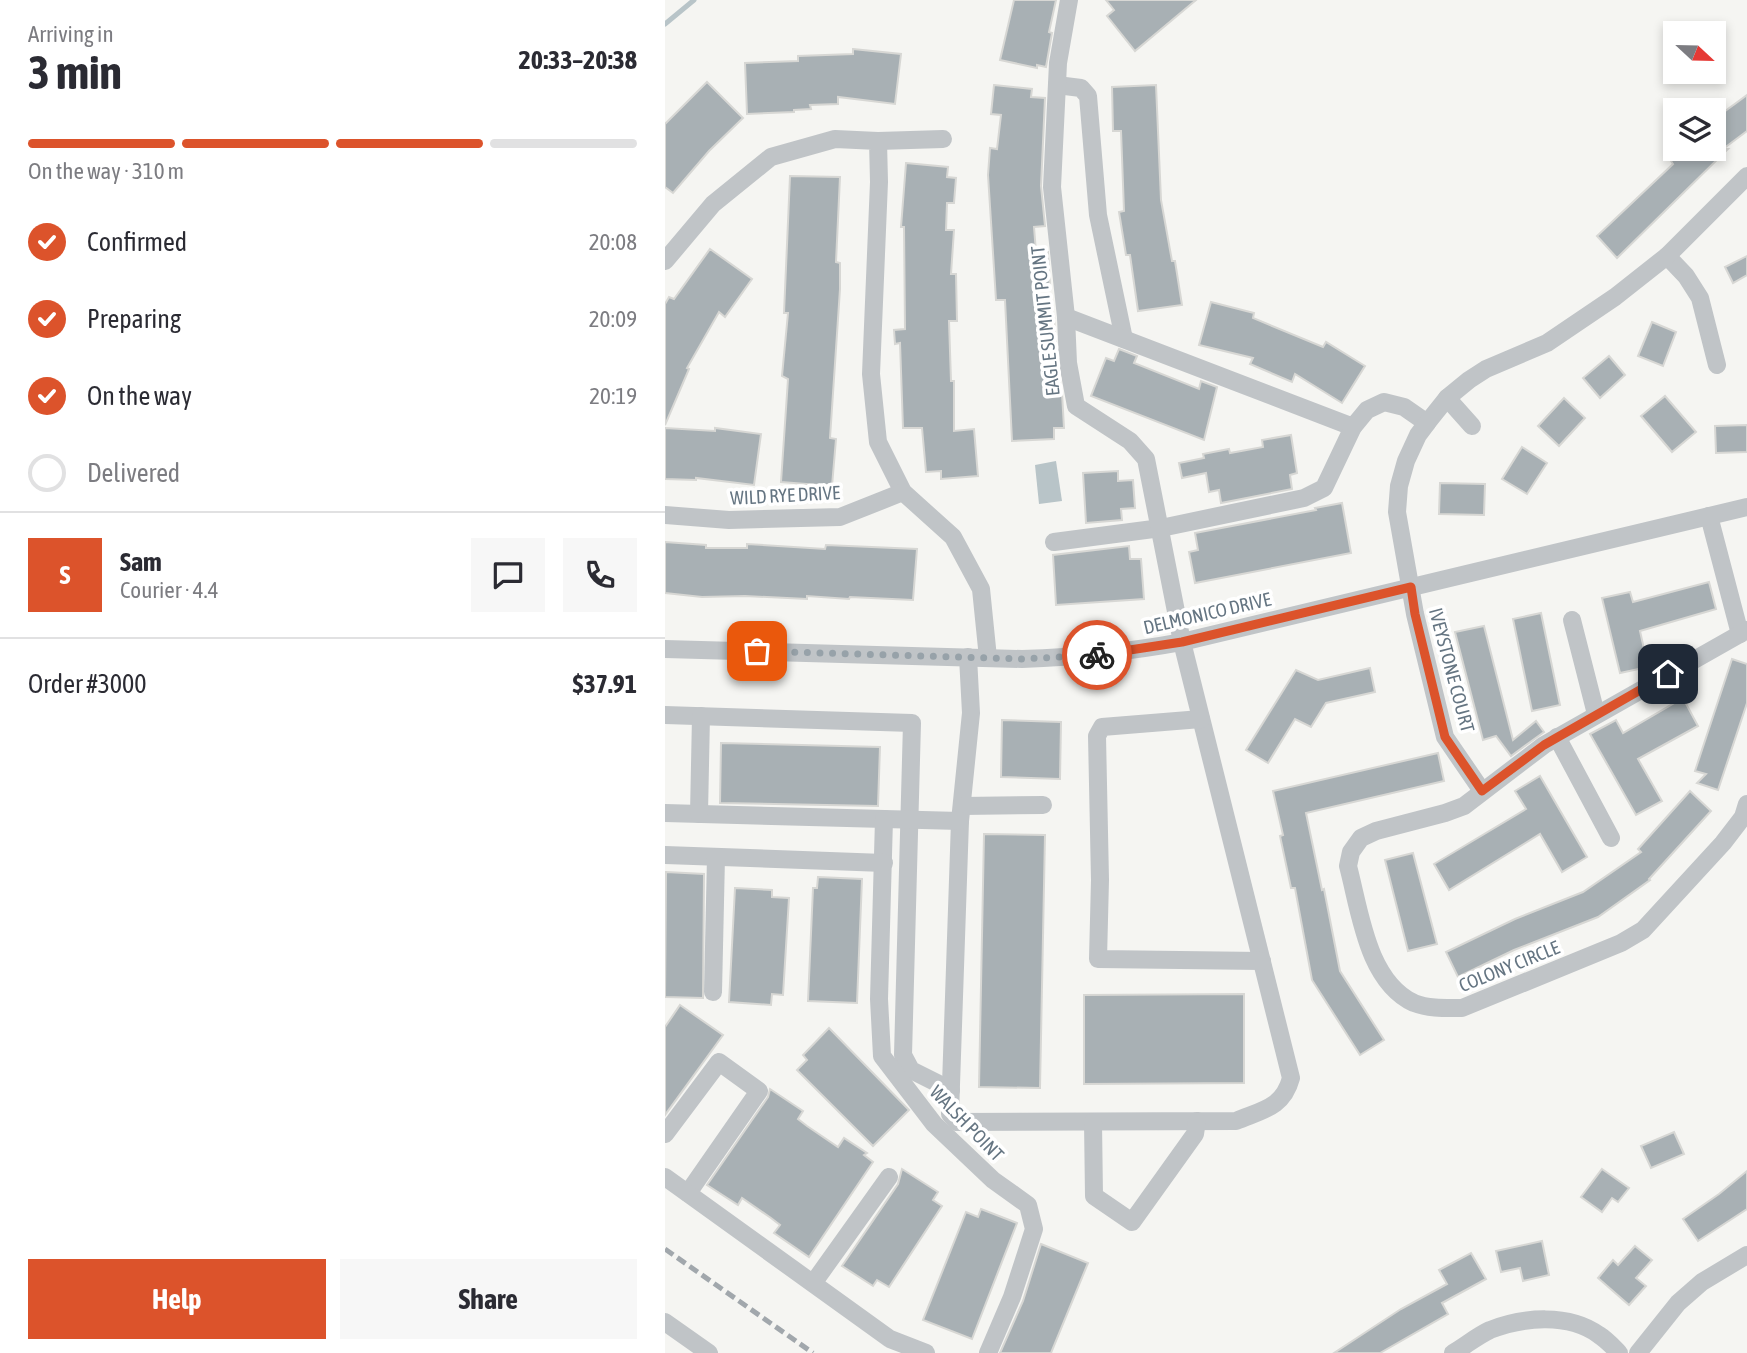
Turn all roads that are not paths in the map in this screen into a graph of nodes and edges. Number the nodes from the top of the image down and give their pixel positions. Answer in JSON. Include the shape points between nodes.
{"nodes":[{"id":1,"x":1069,"y":0,"type":"edge"},
{"id":2,"x":1056,"y":85,"type":"junction"},
{"id":3,"x":943,"y":139,"type":"dead end"},
{"id":4,"x":878,"y":142,"type":"junction"},
{"id":5,"x":1747,"y":176,"type":"edge"},
{"id":6,"x":1667,"y":256,"type":"junction"},
{"id":7,"x":665,"y":261,"type":"edge"},
{"id":8,"x":1066,"y":317,"type":"junction"},
{"id":9,"x":1124,"y":340,"type":"junction"},
{"id":10,"x":1717,"y":365,"type":"dead end"},
{"id":11,"x":1447,"y":398,"type":"junction"},
{"id":12,"x":1427,"y":423,"type":"junction"},
{"id":13,"x":1472,"y":426,"type":"dead end"},
{"id":14,"x":1353,"y":427,"type":"junction"},
{"id":15,"x":903,"y":492,"type":"junction"},
{"id":16,"x":1747,"y":507,"type":"edge"},
{"id":17,"x":665,"y":515,"type":"edge"},
{"id":18,"x":1709,"y":516,"type":"junction"},
{"id":19,"x":1161,"y":528,"type":"junction"},
{"id":20,"x":1054,"y":542,"type":"dead end"},
{"id":21,"x":1411,"y":587,"type":"junction"},
{"id":22,"x":1572,"y":620,"type":"dead end"},
{"id":23,"x":1744,"y":632,"type":"edge"},
{"id":24,"x":1182,"y":642,"type":"junction"},
{"id":25,"x":665,"y":649,"type":"edge"},
{"id":26,"x":968,"y":657,"type":"junction"},
{"id":27,"x":988,"y":658,"type":"junction"},
{"id":28,"x":665,"y":715,"type":"edge"},
{"id":29,"x":1596,"y":715,"type":"junction"},
{"id":30,"x":701,"y":716,"type":"junction"},
{"id":31,"x":1201,"y":719,"type":"junction"},
{"id":32,"x":1557,"y":737,"type":"junction"},
{"id":33,"x":1482,"y":791,"type":"junction"},
{"id":34,"x":1747,"y":804,"type":"edge"},
{"id":35,"x":1043,"y":805,"type":"dead end"},
{"id":36,"x":665,"y":813,"type":"edge"},
{"id":37,"x":961,"y":813,"type":"junction"},
{"id":38,"x":699,"y":814,"type":"junction"},
{"id":39,"x":884,"y":819,"type":"junction"},
{"id":40,"x":909,"y":820,"type":"junction"},
{"id":41,"x":1611,"y":838,"type":"dead end"},
{"id":42,"x":665,"y":855,"type":"edge"},
{"id":43,"x":716,"y":857,"type":"junction"},
{"id":44,"x":884,"y":863,"type":"junction"},
{"id":45,"x":1262,"y":961,"type":"junction"},
{"id":46,"x":713,"y":992,"type":"dead end"},
{"id":47,"x":951,"y":1090,"type":"junction"},
{"id":48,"x":1197,"y":1121,"type":"junction"},
{"id":49,"x":1093,"y":1122,"type":"junction"},
{"id":50,"x":665,"y":1134,"type":"edge"},
{"id":51,"x":665,"y":1177,"type":"edge"},
{"id":52,"x":889,"y":1177,"type":"dead end"},
{"id":53,"x":688,"y":1193,"type":"junction"},
{"id":54,"x":1747,"y":1255,"type":"edge"},
{"id":55,"x":814,"y":1282,"type":"junction"},
{"id":56,"x":665,"y":1322,"type":"edge"},
{"id":57,"x":709,"y":1353,"type":"edge"},
{"id":58,"x":926,"y":1353,"type":"edge"},
{"id":59,"x":988,"y":1353,"type":"edge"},
{"id":60,"x":1453,"y":1353,"type":"edge"},
{"id":61,"x":1619,"y":1353,"type":"edge"},
{"id":62,"x":1638,"y":1353,"type":"edge"}],
"edges":[{"from":1,"to":2,"type":"street","name":"EAGLE SUMMIT POINT"},
{"from":2,"to":8,"type":"street","name":"EAGLE SUMMIT POINT","via":[[1052,187]]},
{"from":2,"to":9,"type":"street","via":[[1081,88],[1088,96],[1098,215]]},
{"from":3,"to":4,"type":"street"},
{"from":4,"to":7,"type":"street","via":[[835,139],[771,157],[713,204]]},
{"from":4,"to":15,"type":"street","via":[[871,374],[879,442]]},
{"from":5,"to":6,"type":"street","name":"IVEYSTONE COURT"},
{"from":6,"to":10,"type":"street","via":[[1700,298]]},
{"from":6,"to":11,"type":"street","name":"IVEYSTONE COURT","via":[[1581,322],[1547,343],[1486,369]]},
{"from":8,"to":9,"type":"street"},
{"from":8,"to":19,"type":"street","name":"EAGLE SUMMIT POINT","via":[[1076,406],[1130,441],[1146,459]]},
{"from":9,"to":14,"type":"street"},
{"from":11,"to":12,"type":"street","name":"IVEYSTONE COURT"},
{"from":11,"to":13,"type":"street"},
{"from":12,"to":14,"type":"street","via":[[1404,407],[1384,402],[1367,410]]},
{"from":12,"to":21,"type":"street","name":"IVEYSTONE COURT","via":[[1406,461],[1399,486],[1397,512]]},
{"from":14,"to":19,"type":"street","via":[[1324,488],[1304,498]]},
{"from":15,"to":17,"type":"street","name":"WILD RYE DRIVE","via":[[840,517],[729,520]]},
{"from":15,"to":27,"type":"street","via":[[953,537],[981,589]]},
{"from":16,"to":18,"type":"street","name":"DELMONICO DRIVE"},
{"from":18,"to":21,"type":"street","name":"DELMONICO DRIVE"},
{"from":18,"to":23,"type":"street"},
{"from":19,"to":20,"type":"street"},
{"from":19,"to":24,"type":"street","name":"EAGLE SUMMIT POINT"},
{"from":21,"to":24,"type":"street","name":"DELMONICO DRIVE"},
{"from":21,"to":33,"type":"street","name":"IVEYSTONE COURT","via":[[1445,737]]},
{"from":22,"to":29,"type":"street"},
{"from":23,"to":29,"type":"street"},
{"from":24,"to":27,"type":"street","name":"DELMONICO DRIVE","via":[[1080,657]]},
{"from":24,"to":31,"type":"street","name":"EAGLE SUMMIT POINT"},
{"from":25,"to":26,"type":"street","name":"DELMONICO DRIVE"},
{"from":26,"to":27,"type":"street","name":"DELMONICO DRIVE"},
{"from":26,"to":37,"type":"street","name":"EAGLE SUMMIT POINT","via":[[971,713]]},
{"from":28,"to":30,"type":"street"},
{"from":29,"to":32,"type":"street"},
{"from":30,"to":38,"type":"street"},
{"from":30,"to":40,"type":"street","via":[[912,723]]},
{"from":31,"to":45,"type":"street","name":"EAGLE SUMMIT POINT"},
{"from":31,"to":45,"type":"street","via":[[1102,727],[1097,736],[1098,958]]},
{"from":32,"to":33,"type":"street"},
{"from":32,"to":41,"type":"street"},
{"from":33,"to":34,"type":"street","name":"COLONY CIRCLE","via":[[1464,806],[1376,831],[1361,838],[1351,852],[1348,866],[1372,957],[1400,995],[1417,1004],[1462,1008],[1643,930],[1734,831]]},
{"from":35,"to":37,"type":"street"},
{"from":36,"to":38,"type":"street"},
{"from":37,"to":40,"type":"street"},
{"from":37,"to":47,"type":"street","name":"EAGLE SUMMIT POINT"},
{"from":38,"to":39,"type":"street"},
{"from":39,"to":40,"type":"street"},
{"from":39,"to":44,"type":"street","name":"WALSH POINT"},
{"from":40,"to":47,"type":"street","via":[[903,1055],[911,1070]]},
{"from":42,"to":43,"type":"street"},
{"from":43,"to":44,"type":"street"},
{"from":43,"to":46,"type":"street"},
{"from":44,"to":59,"type":"street","name":"WALSH POINT","via":[[879,999],[882,1056],[934,1124],[993,1180],[1028,1205],[1034,1229]]},
{"from":45,"to":48,"type":"street","name":"EAGLE SUMMIT POINT","via":[[1291,1078],[1287,1092],[1279,1103],[1236,1121]]},
{"from":47,"to":49,"type":"street","name":"EAGLE SUMMIT POINT","via":[[950,1114],[957,1122]]},
{"from":48,"to":49,"type":"street","name":"EAGLE SUMMIT POINT"},
{"from":48,"to":49,"type":"street","via":[[1195,1134],[1132,1222],[1094,1196]]},
{"from":50,"to":53,"type":"street","via":[[719,1062],[759,1091]]},
{"from":51,"to":53,"type":"street"},
{"from":52,"to":55,"type":"street"},
{"from":53,"to":55,"type":"street"},
{"from":54,"to":62,"type":"street","via":[[1678,1304]]},
{"from":55,"to":58,"type":"street","via":[[890,1339]]},
{"from":56,"to":57,"type":"street"},
{"from":60,"to":61,"type":"street","via":[[1488,1331],[1540,1319],[1584,1326]]}]}
